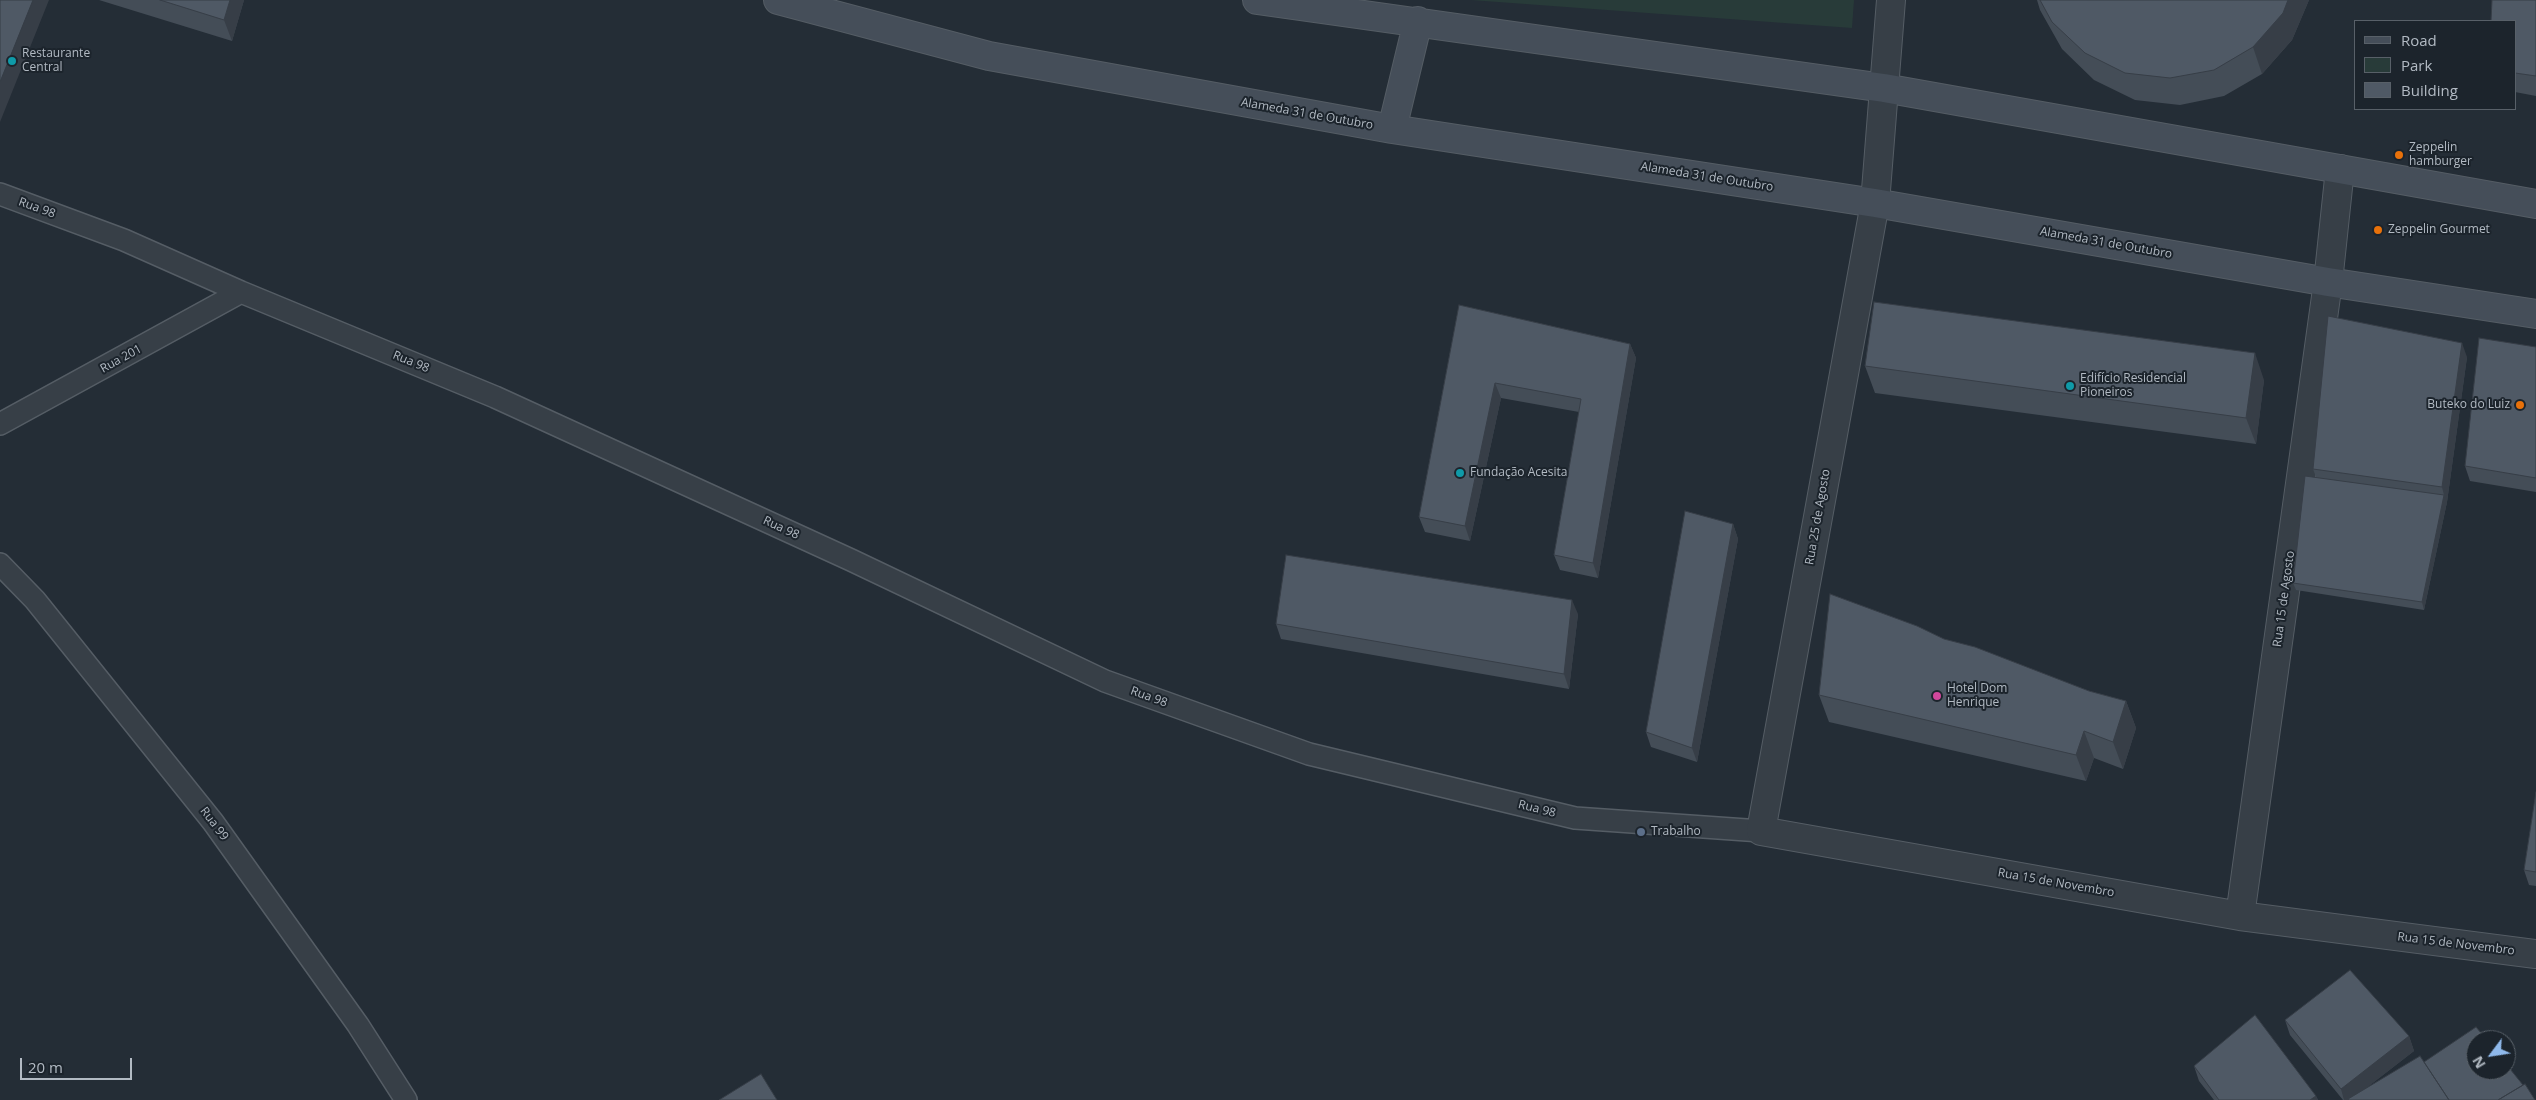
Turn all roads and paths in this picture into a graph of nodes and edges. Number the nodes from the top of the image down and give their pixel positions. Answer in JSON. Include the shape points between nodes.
{"nodes":[{"id":1,"x":778,"y":0,"type":"edge"},
{"id":2,"x":1257,"y":0,"type":"edge"},
{"id":3,"x":1891,"y":0,"type":"edge"},
{"id":4,"x":1418,"y":21,"type":"junction"},
{"id":5,"x":1884,"y":88,"type":"junction"},
{"id":6,"x":1392,"y":130,"type":"junction"},
{"id":7,"x":2340,"y":169,"type":"junction"},
{"id":8,"x":0,"y":194,"type":"edge"},
{"id":9,"x":1875,"y":203,"type":"junction"},
{"id":10,"x":2536,"y":204,"type":"edge"},
{"id":11,"x":2328,"y":282,"type":"junction"},
{"id":12,"x":241,"y":292,"type":"junction"},
{"id":13,"x":2536,"y":314,"type":"edge"},
{"id":14,"x":0,"y":424,"type":"edge"},
{"id":15,"x":0,"y":564,"type":"edge"},
{"id":16,"x":1575,"y":818,"type":"joint"},
{"id":17,"x":1761,"y":831,"type":"junction"},
{"id":18,"x":2240,"y":916,"type":"junction"},
{"id":19,"x":2536,"y":954,"type":"edge"},
{"id":20,"x":406,"y":1100,"type":"edge"}],
"edges":[{"from":1,"to":6,"type":"main road","name":"Alameda 31 de Outubro","via":[[989,56]]},
{"from":2,"to":4,"type":"main road"},
{"from":3,"to":5,"type":"street","name":"Rua 25 de Agosto"},
{"from":4,"to":5,"type":"main road"},
{"from":4,"to":6,"type":"main road"},
{"from":5,"to":7,"type":"main road"},
{"from":5,"to":9,"type":"street","name":"Rua 25 de Agosto"},
{"from":6,"to":9,"type":"main road","name":"Alameda 31 de Outubro"},
{"from":7,"to":10,"type":"main road"},
{"from":7,"to":11,"type":"street","name":"Rua 15 de Agosto"},
{"from":8,"to":12,"type":"lane","name":"Rua 98","via":[[124,240]]},
{"from":9,"to":11,"type":"main road","name":"Alameda 31 de Outubro"},
{"from":9,"to":17,"type":"street","name":"Rua 25 de Agosto"},
{"from":11,"to":13,"type":"main road","name":"Alameda 31 de Outubro"},
{"from":11,"to":18,"type":"street","name":"Rua 15 de Agosto"},
{"from":12,"to":14,"type":"lane","name":"Rua 201"},
{"from":12,"to":16,"type":"lane","name":"Rua 98","via":[[495,396],[1106,681],[1309,754]]},
{"from":15,"to":20,"type":"lane","name":"Rua 99","via":[[35,600],[213,822],[358,1024]]},
{"from":16,"to":17,"type":"lane","name":"Rua 15 de Novembro"},
{"from":17,"to":18,"type":"street","name":"Rua 15 de Novembro"},
{"from":18,"to":19,"type":"street","name":"Rua 15 de Novembro"}]}
